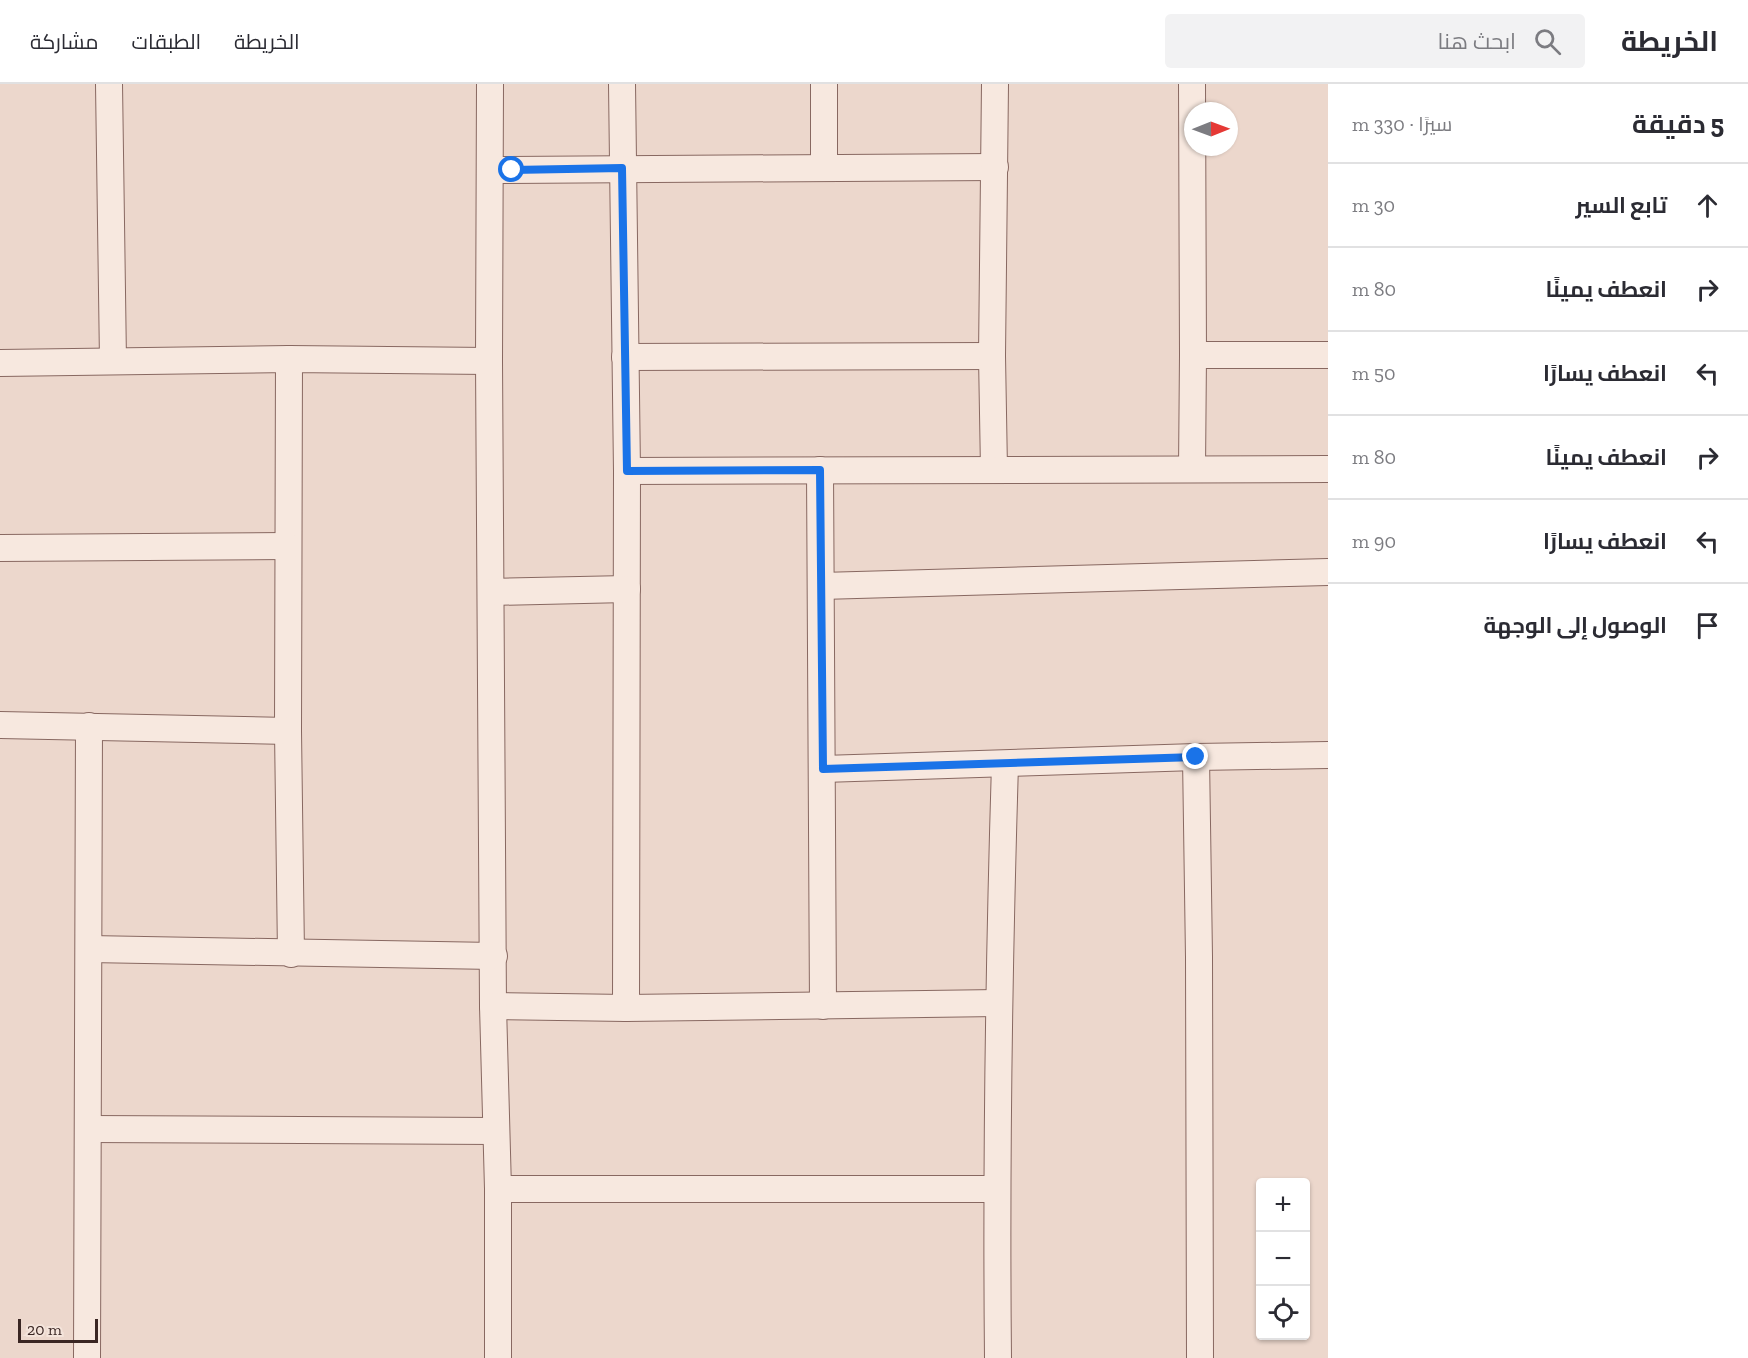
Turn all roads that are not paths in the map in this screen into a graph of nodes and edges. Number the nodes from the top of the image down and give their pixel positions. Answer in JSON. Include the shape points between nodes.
{"nodes":[{"id":1,"x":110,"y":84,"type":"edge"},
{"id":2,"x":490,"y":84,"type":"edge"},
{"id":3,"x":622,"y":84,"type":"edge"},
{"id":4,"x":824,"y":84,"type":"edge"},
{"id":5,"x":995,"y":84,"type":"edge"},
{"id":6,"x":1192,"y":84,"type":"edge"},
{"id":7,"x":824,"y":167,"type":"junction"},
{"id":8,"x":995,"y":167,"type":"junction"},
{"id":9,"x":622,"y":168,"type":"junction"},
{"id":10,"x":490,"y":170,"type":"junction"},
{"id":11,"x":1193,"y":355,"type":"junction"},
{"id":12,"x":1328,"y":355,"type":"edge"},
{"id":13,"x":992,"y":356,"type":"junction"},
{"id":14,"x":625,"y":357,"type":"junction"},
{"id":15,"x":289,"y":359,"type":"junction"},
{"id":16,"x":113,"y":361,"type":"junction"},
{"id":17,"x":489,"y":361,"type":"junction"},
{"id":18,"x":0,"y":363,"type":"edge"},
{"id":19,"x":1328,"y":468,"type":"edge"},
{"id":20,"x":1191,"y":469,"type":"junction"},
{"id":21,"x":820,"y":470,"type":"junction"},
{"id":22,"x":994,"y":470,"type":"junction"},
{"id":23,"x":627,"y":471,"type":"junction"},
{"id":24,"x":287,"y":546,"type":"junction"},
{"id":25,"x":0,"y":548,"type":"edge"},
{"id":26,"x":1328,"y":572,"type":"edge"},
{"id":27,"x":821,"y":586,"type":"junction"},
{"id":28,"x":627,"y":589,"type":"junction"},
{"id":29,"x":491,"y":592,"type":"junction"},
{"id":30,"x":0,"y":725,"type":"edge"},
{"id":31,"x":89,"y":726,"type":"junction"},
{"id":32,"x":288,"y":730,"type":"junction"},
{"id":33,"x":1328,"y":755,"type":"edge"},
{"id":34,"x":1196,"y":757,"type":"junction"},
{"id":35,"x":1005,"y":764,"type":"junction"},
{"id":36,"x":823,"y":769,"type":"junction"},
{"id":37,"x":89,"y":950,"type":"junction"},
{"id":38,"x":291,"y":954,"type":"junction"},
{"id":39,"x":494,"y":956,"type":"junction"},
{"id":40,"x":998,"y":1003,"type":"junction"},
{"id":41,"x":493,"y":1006,"type":"junction"},
{"id":42,"x":823,"y":1006,"type":"junction"},
{"id":43,"x":626,"y":1008,"type":"junction"},
{"id":44,"x":88,"y":1129,"type":"junction"},
{"id":45,"x":496,"y":1131,"type":"junction"},
{"id":46,"x":498,"y":1189,"type":"junction"},
{"id":47,"x":996,"y":1189,"type":"junction"},
{"id":48,"x":87,"y":1358,"type":"edge"},
{"id":49,"x":498,"y":1358,"type":"edge"},
{"id":50,"x":998,"y":1358,"type":"edge"},
{"id":51,"x":1200,"y":1358,"type":"edge"}],
"edges":[{"from":1,"to":16,"type":"street"},
{"from":2,"to":10,"type":"street"},
{"from":3,"to":9,"type":"street"},
{"from":4,"to":7,"type":"street"},
{"from":5,"to":8,"type":"street"},
{"from":6,"to":11,"type":"street"},
{"from":7,"to":8,"type":"street"},
{"from":7,"to":9,"type":"street"},
{"from":8,"to":13,"type":"street"},
{"from":9,"to":10,"type":"street"},
{"from":9,"to":14,"type":"street"},
{"from":10,"to":17,"type":"street"},
{"from":11,"to":12,"type":"street"},
{"from":11,"to":20,"type":"street"},
{"from":13,"to":14,"type":"street"},
{"from":13,"to":22,"type":"street"},
{"from":14,"to":23,"type":"street"},
{"from":15,"to":16,"type":"street"},
{"from":15,"to":17,"type":"street"},
{"from":15,"to":24,"type":"street"},
{"from":16,"to":18,"type":"street"},
{"from":17,"to":29,"type":"street"},
{"from":19,"to":20,"type":"street"},
{"from":20,"to":22,"type":"street"},
{"from":21,"to":22,"type":"street"},
{"from":21,"to":23,"type":"street"},
{"from":21,"to":27,"type":"street"},
{"from":23,"to":28,"type":"street"},
{"from":24,"to":25,"type":"street"},
{"from":24,"to":32,"type":"street"},
{"from":26,"to":27,"type":"street"},
{"from":27,"to":36,"type":"street"},
{"from":28,"to":29,"type":"street"},
{"from":28,"to":43,"type":"street"},
{"from":29,"to":39,"type":"street"},
{"from":30,"to":31,"type":"street"},
{"from":31,"to":32,"type":"street"},
{"from":31,"to":37,"type":"street"},
{"from":32,"to":38,"type":"street"},
{"from":33,"to":34,"type":"street"},
{"from":34,"to":35,"type":"street"},
{"from":34,"to":51,"type":"street"},
{"from":35,"to":36,"type":"street"},
{"from":35,"to":40,"type":"street"},
{"from":36,"to":42,"type":"street"},
{"from":37,"to":38,"type":"street"},
{"from":37,"to":44,"type":"street"},
{"from":38,"to":39,"type":"street"},
{"from":39,"to":41,"type":"street"},
{"from":40,"to":42,"type":"street"},
{"from":40,"to":47,"type":"street"},
{"from":41,"to":43,"type":"street"},
{"from":41,"to":45,"type":"street"},
{"from":42,"to":43,"type":"street"},
{"from":44,"to":45,"type":"street"},
{"from":44,"to":48,"type":"street"},
{"from":45,"to":46,"type":"street"},
{"from":46,"to":47,"type":"street"},
{"from":46,"to":49,"type":"street"},
{"from":47,"to":50,"type":"street"}]}
